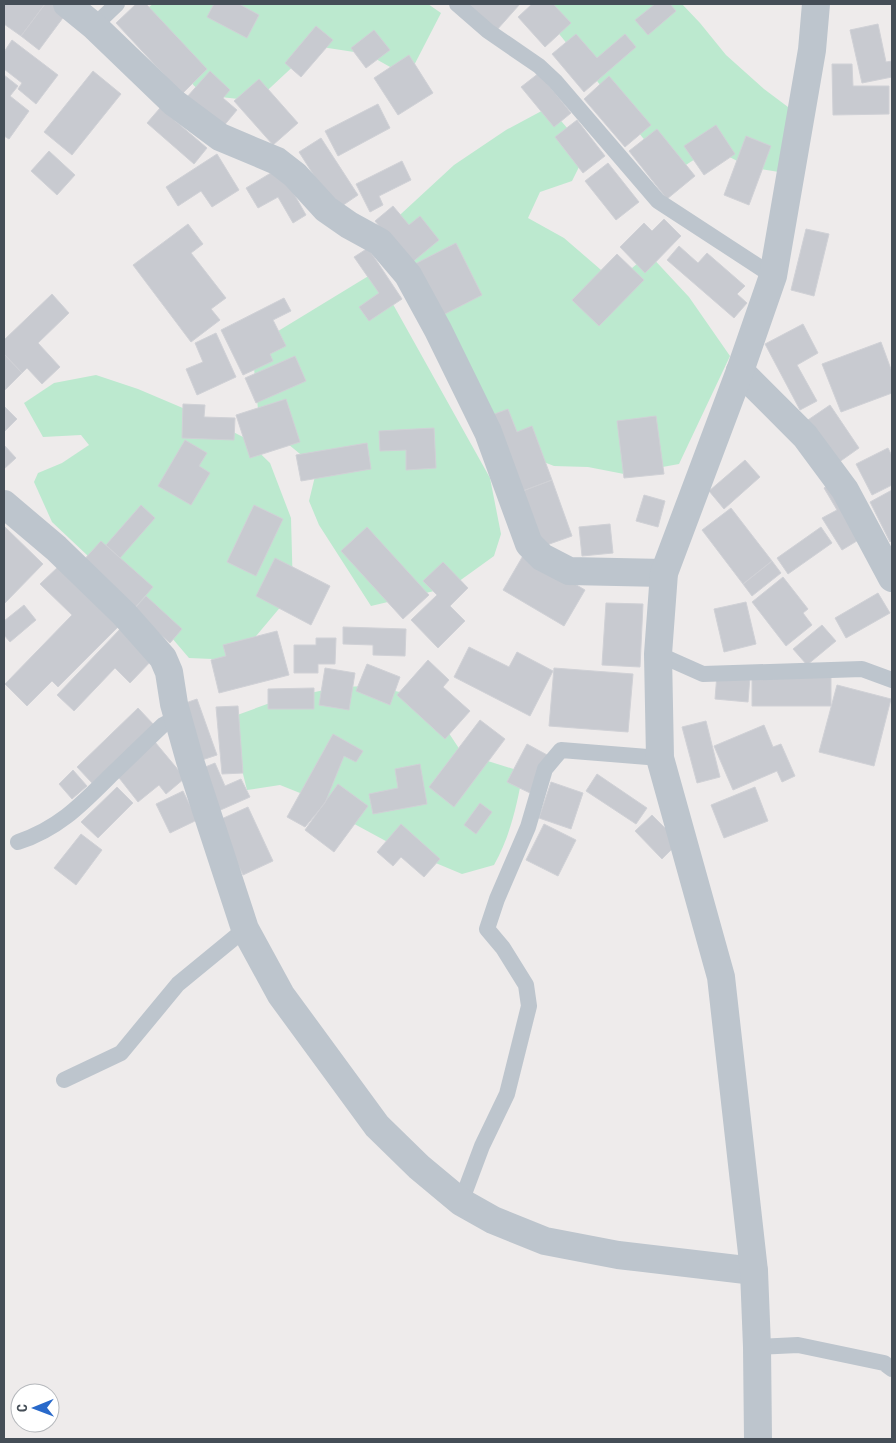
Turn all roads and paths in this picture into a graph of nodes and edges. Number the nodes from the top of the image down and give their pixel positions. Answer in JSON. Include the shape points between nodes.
{"nodes":[{"id":1,"x":67,"y":4,"type":"edge"},
{"id":2,"x":117,"y":4,"type":"edge"},
{"id":3,"x":457,"y":4,"type":"edge"},
{"id":4,"x":816,"y":4,"type":"edge"},
{"id":5,"x":94,"y":26,"type":"junction"},
{"id":6,"x":773,"y":276,"type":"junction"},
{"id":7,"x":740,"y":371,"type":"junction"},
{"id":8,"x":4,"y":504,"type":"edge"},
{"id":9,"x":664,"y":573,"type":"junction"},
{"id":10,"x":892,"y":578,"type":"edge"},
{"id":11,"x":658,"y":654,"type":"junction"},
{"id":12,"x":892,"y":680,"type":"edge"},
{"id":13,"x":178,"y":718,"type":"junction"},
{"id":14,"x":660,"y":758,"type":"junction"},
{"id":15,"x":18,"y":842,"type":"dead end"},
{"id":16,"x":246,"y":929,"type":"junction"},
{"id":17,"x":64,"y":1080,"type":"dead end"},
{"id":18,"x":462,"y":1202,"type":"junction"},
{"id":19,"x":754,"y":1271,"type":"junction"},
{"id":20,"x":757,"y":1347,"type":"junction"},
{"id":21,"x":892,"y":1369,"type":"edge"},
{"id":22,"x":758,"y":1439,"type":"edge"}],
"edges":[{"from":1,"to":5,"type":"street"},
{"from":2,"to":5,"type":"lane"},
{"from":3,"to":6,"type":"lane","via":[[555,81],[658,201]]},
{"from":4,"to":6,"type":"street","via":[[812,50]]},
{"from":5,"to":9,"type":"street","via":[[173,102],[220,137],[277,161],[295,174],[326,209],[380,242],[408,275],[488,432],[529,544],[542,557],[569,571]]},
{"from":6,"to":7,"type":"street"},
{"from":7,"to":9,"type":"street"},
{"from":7,"to":10,"type":"street","via":[[805,436],[845,490]]},
{"from":8,"to":13,"type":"street","via":[[124,614],[163,658]]},
{"from":9,"to":11,"type":"street"},
{"from":11,"to":12,"type":"lane","via":[[703,674],[862,669]]},
{"from":11,"to":14,"type":"street"},
{"from":13,"to":15,"type":"lane","via":[[163,725],[64,820]]},
{"from":13,"to":16,"type":"street","via":[[208,820]]},
{"from":14,"to":18,"type":"lane","via":[[561,750],[545,769],[528,827],[487,929],[526,985],[529,1006],[507,1094],[482,1146]]},
{"from":14,"to":19,"type":"street","via":[[721,977]]},
{"from":16,"to":17,"type":"lane","via":[[178,984],[121,1052]]},
{"from":16,"to":18,"type":"street","via":[[281,995],[377,1126],[418,1167]]},
{"from":18,"to":19,"type":"street","via":[[493,1220],[545,1241]]},
{"from":19,"to":20,"type":"street"},
{"from":20,"to":21,"type":"lane","via":[[798,1345],[884,1363]]},
{"from":20,"to":22,"type":"street"}]}
